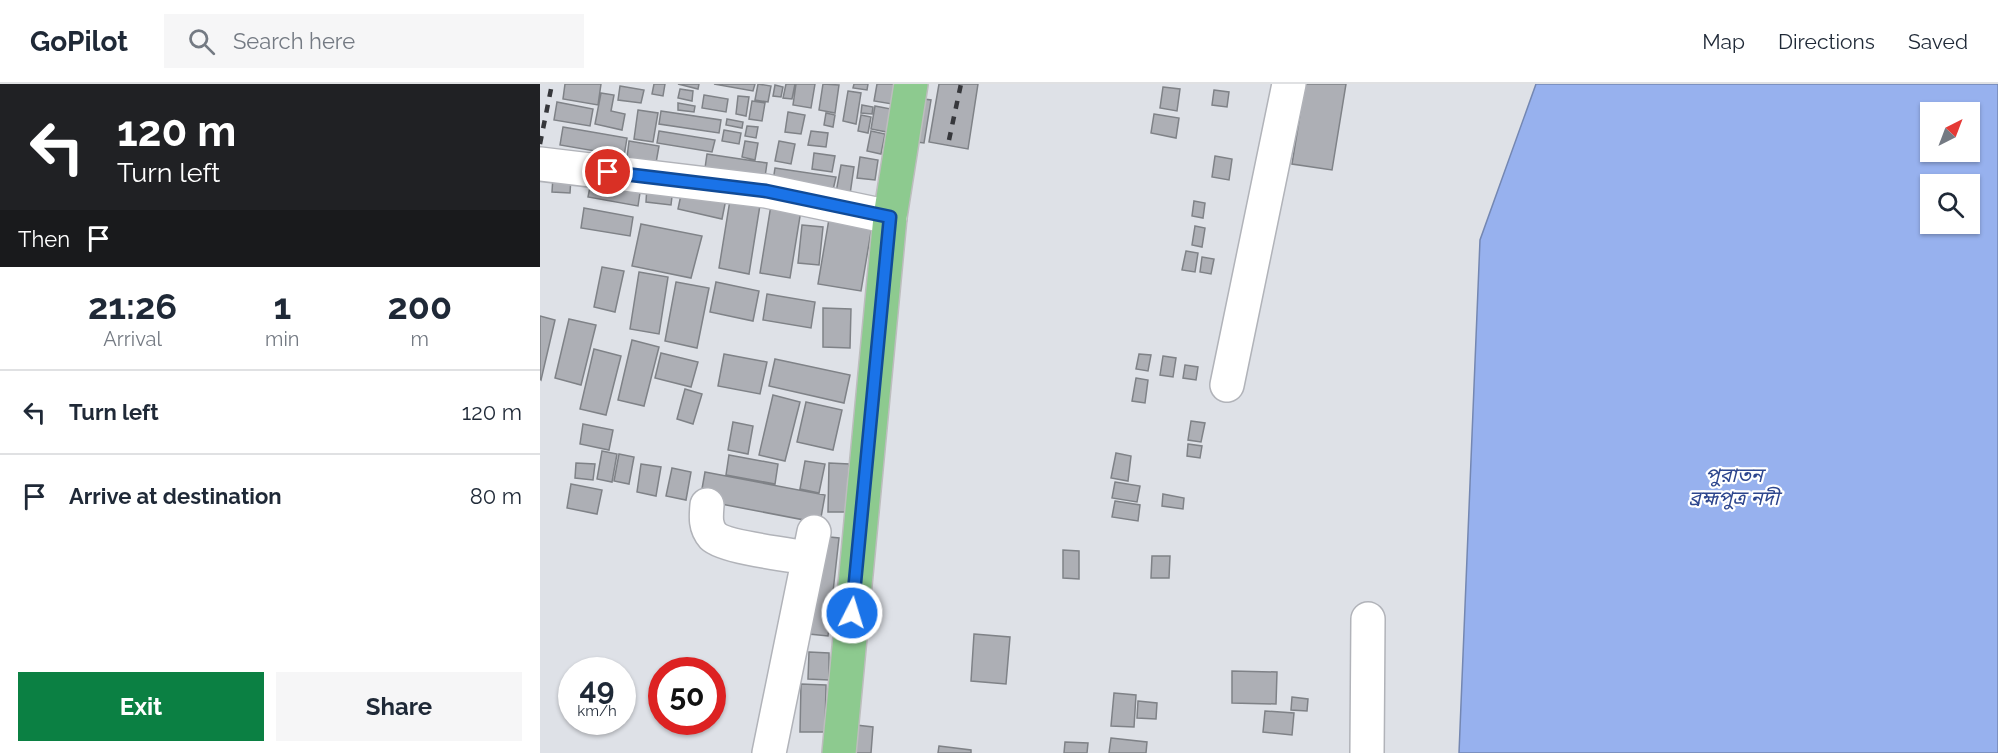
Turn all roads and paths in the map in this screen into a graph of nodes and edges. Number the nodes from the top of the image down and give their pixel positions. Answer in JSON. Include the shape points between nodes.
{"nodes":[{"id":1,"x":911,"y":84,"type":"edge"},
{"id":2,"x":1289,"y":84,"type":"edge"},
{"id":3,"x":540,"y":164,"type":"edge"},
{"id":4,"x":890,"y":217,"type":"junction"},
{"id":5,"x":1227,"y":385,"type":"dead end"},
{"id":6,"x":707,"y":505,"type":"dead end"},
{"id":7,"x":1368,"y":619,"type":"dead end"},
{"id":8,"x":769,"y":753,"type":"edge"},
{"id":9,"x":839,"y":753,"type":"edge"},
{"id":10,"x":1367,"y":753,"type":"edge"}],
"edges":[{"from":1,"to":4,"type":"main road"},
{"from":2,"to":5,"type":"street"},
{"from":3,"to":4,"type":"street","via":[[766,191]]},
{"from":4,"to":9,"type":"main road"},
{"from":6,"to":8,"type":"street","via":[[707,526],[715,538],[728,543],[811,545]]},
{"from":7,"to":10,"type":"street"}]}
